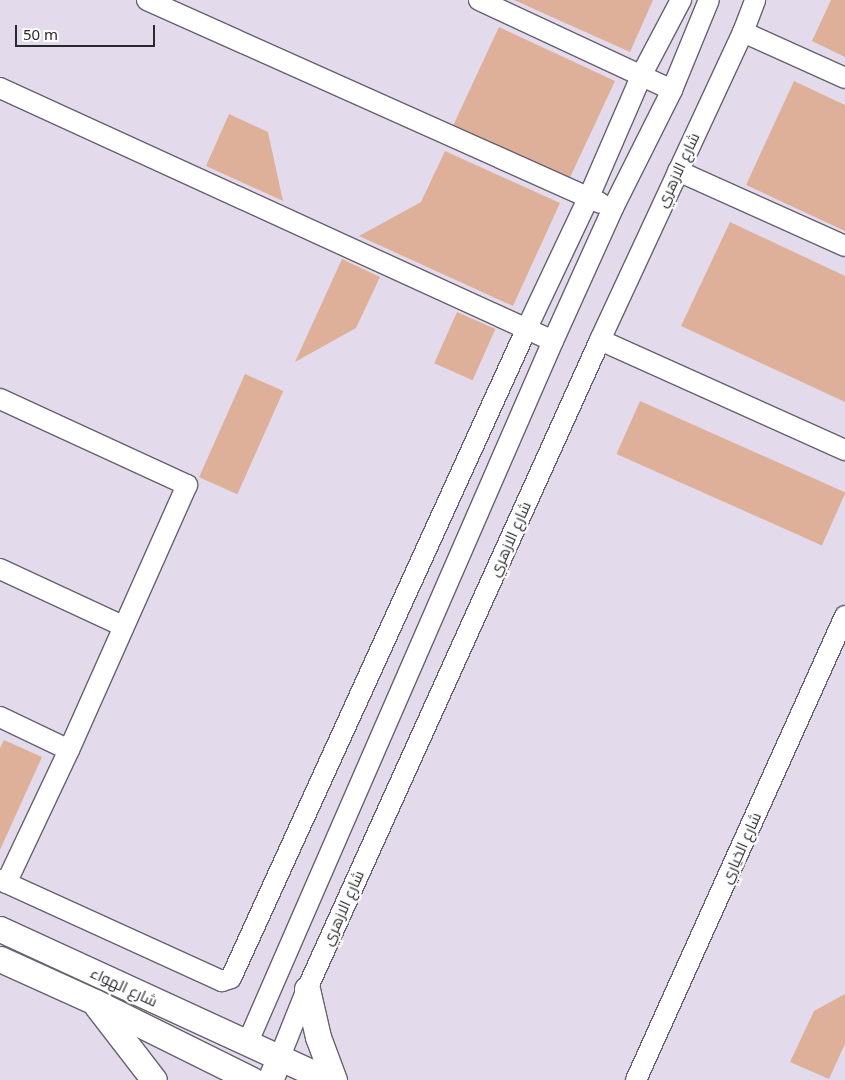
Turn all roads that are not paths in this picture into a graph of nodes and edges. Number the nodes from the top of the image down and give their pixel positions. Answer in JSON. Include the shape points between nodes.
{"nodes":[{"id":1,"x":147,"y":0,"type":"edge"},
{"id":2,"x":480,"y":0,"type":"edge"},
{"id":3,"x":681,"y":0,"type":"edge"},
{"id":4,"x":709,"y":0,"type":"edge"},
{"id":5,"x":755,"y":0,"type":"edge"},
{"id":6,"x":743,"y":32,"type":"junction"},
{"id":7,"x":642,"y":74,"type":"junction"},
{"id":8,"x":845,"y":78,"type":"edge"},
{"id":9,"x":0,"y":88,"type":"edge"},
{"id":10,"x":672,"y":90,"type":"junction"},
{"id":11,"x":678,"y":171,"type":"junction"},
{"id":12,"x":588,"y":199,"type":"junction"},
{"id":13,"x":613,"y":208,"type":"junction"},
{"id":14,"x":845,"y":246,"type":"edge"},
{"id":15,"x":526,"y":330,"type":"junction"},
{"id":16,"x":600,"y":340,"type":"junction"},
{"id":17,"x":553,"y":341,"type":"junction"},
{"id":18,"x":0,"y":399,"type":"edge"},
{"id":19,"x":845,"y":450,"type":"edge"},
{"id":20,"x":0,"y":569,"type":"edge"},
{"id":21,"x":845,"y":616,"type":"edge"},
{"id":22,"x":123,"y":626,"type":"junction"},
{"id":23,"x":0,"y":718,"type":"edge"},
{"id":24,"x":70,"y":750,"type":"junction"},
{"id":25,"x":3,"y":881,"type":"edge"},
{"id":26,"x":0,"y":929,"type":"edge"},
{"id":27,"x":0,"y":959,"type":"edge"},
{"id":28,"x":307,"y":989,"type":"junction"},
{"id":29,"x":94,"y":1002,"type":"junction"},
{"id":30,"x":248,"y":1044,"type":"junction"},
{"id":31,"x":275,"y":1069,"type":"edge"},
{"id":32,"x":241,"y":1078,"type":"edge"},
{"id":33,"x":154,"y":1080,"type":"edge"},
{"id":34,"x":328,"y":1080,"type":"edge"},
{"id":35,"x":334,"y":1080,"type":"edge"},
{"id":36,"x":636,"y":1080,"type":"edge"}],
"edges":[{"from":1,"to":12,"type":"street"},
{"from":2,"to":7,"type":"street"},
{"from":3,"to":7,"type":"street"},
{"from":4,"to":10,"type":"street"},
{"from":5,"to":6,"type":"street","name":"شارع الازهري"},
{"from":6,"to":8,"type":"street"},
{"from":6,"to":11,"type":"street","name":"شارع الازهري"},
{"from":7,"to":10,"type":"street"},
{"from":7,"to":12,"type":"street"},
{"from":9,"to":15,"type":"street"},
{"from":10,"to":13,"type":"street"},
{"from":11,"to":14,"type":"street"},
{"from":11,"to":16,"type":"street","name":"شارع الازهري"},
{"from":12,"to":13,"type":"street"},
{"from":12,"to":15,"type":"street"},
{"from":13,"to":17,"type":"street"},
{"from":15,"to":17,"type":"street"},
{"from":15,"to":25,"type":"street","via":[[231,978],[222,981]]},
{"from":16,"to":19,"type":"street"},
{"from":16,"to":28,"type":"street","name":"شارع الازهري"},
{"from":17,"to":30,"type":"street"},
{"from":18,"to":22,"type":"street","via":[[187,485]]},
{"from":20,"to":22,"type":"street"},
{"from":21,"to":36,"type":"street","name":"شارع الخياري"},
{"from":22,"to":24,"type":"street"},
{"from":23,"to":24,"type":"street"},
{"from":24,"to":25,"type":"street"},
{"from":26,"to":30,"type":"main road","name":"شارع الهواء"},
{"from":27,"to":29,"type":"main road","name":"شارع الهواء"},
{"from":28,"to":31,"type":"street","name":"شارع الازهري"},
{"from":28,"to":35,"type":"main road","via":[[318,1037]]},
{"from":29,"to":32,"type":"main road","name":"شارع الهواء"},
{"from":29,"to":33,"type":"main road"},
{"from":30,"to":31,"type":"main road","name":"شارع الهواء"},
{"from":30,"to":32,"type":"main road"},
{"from":31,"to":34,"type":"main road","name":"شارع الهواء"}]}
